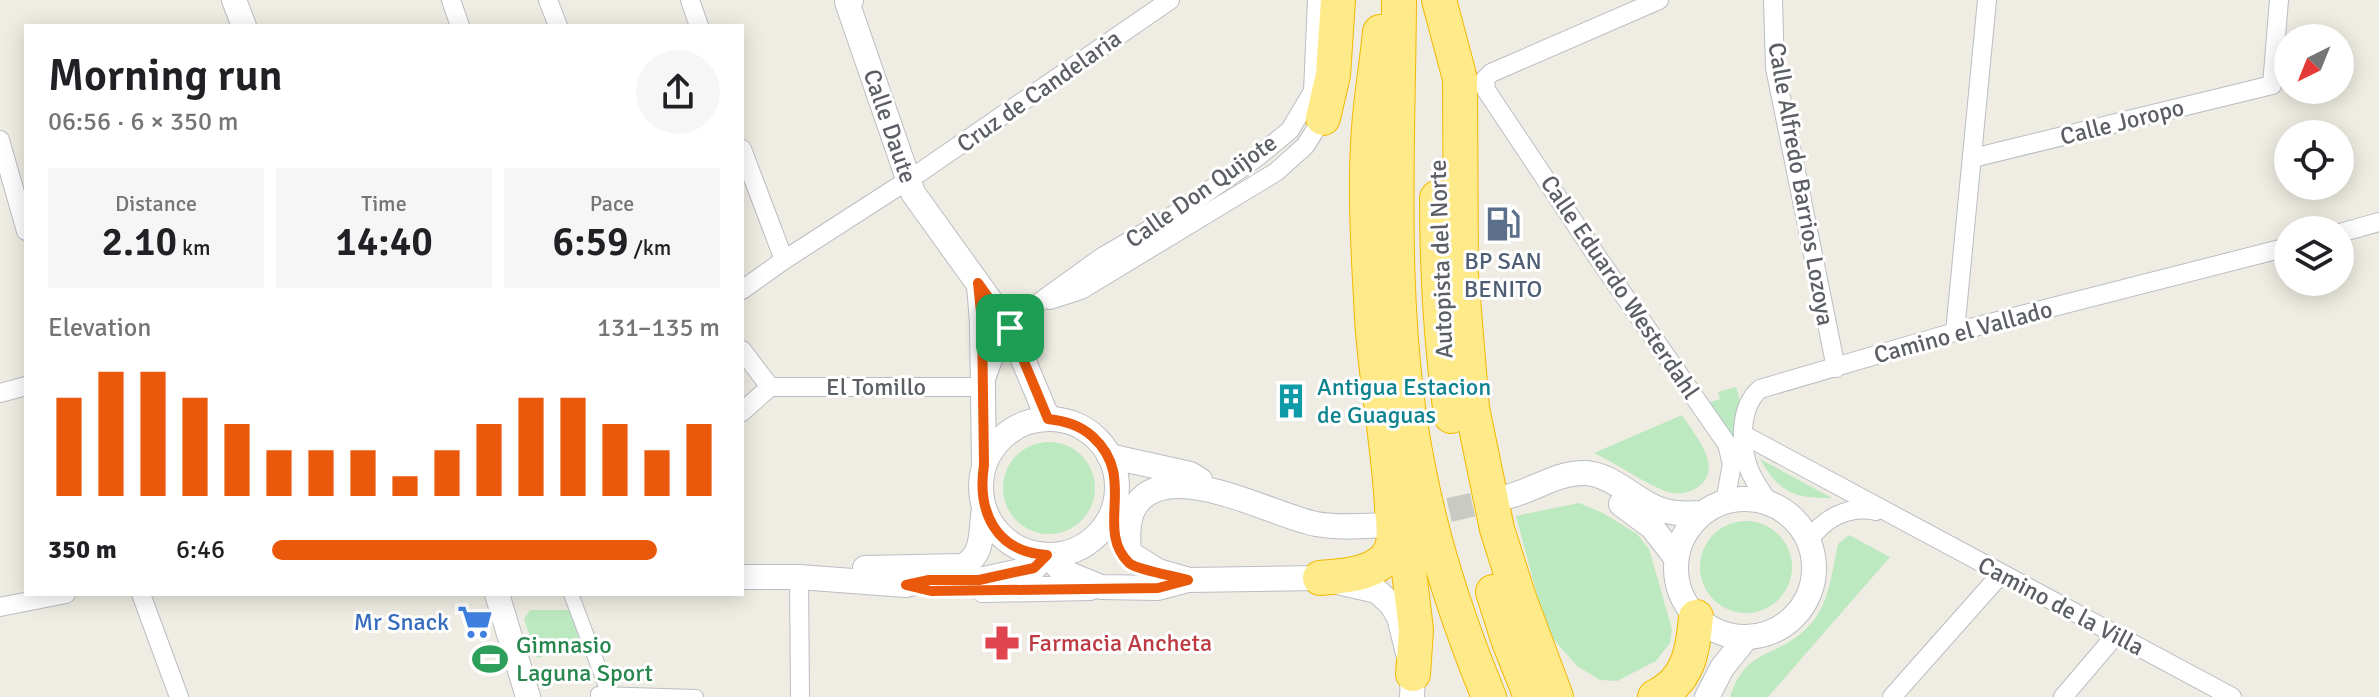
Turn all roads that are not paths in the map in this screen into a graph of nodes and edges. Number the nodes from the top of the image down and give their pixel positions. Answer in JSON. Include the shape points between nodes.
{"nodes":[{"id":1,"x":451,"y":0,"type":"edge"},
{"id":2,"x":548,"y":0,"type":"edge"},
{"id":3,"x":690,"y":0,"type":"edge"},
{"id":4,"x":1170,"y":0,"type":"edge"},
{"id":5,"x":1317,"y":0,"type":"edge"},
{"id":6,"x":1338,"y":0,"type":"edge"},
{"id":7,"x":1384,"y":0,"type":"edge"},
{"id":8,"x":1399,"y":0,"type":"edge"},
{"id":9,"x":1439,"y":0,"type":"edge"},
{"id":10,"x":1659,"y":0,"type":"edge"},
{"id":11,"x":1773,"y":0,"type":"edge"},
{"id":12,"x":1987,"y":0,"type":"edge"},
{"id":13,"x":2279,"y":0,"type":"edge"},
{"id":14,"x":848,"y":1,"type":"edge"},
{"id":15,"x":459,"y":24,"type":"edge"},
{"id":16,"x":557,"y":24,"type":"edge"},
{"id":17,"x":698,"y":24,"type":"edge"},
{"id":18,"x":1323,"y":118,"type":"joint"},
{"id":19,"x":1,"y":147,"type":"edge"},
{"id":20,"x":1973,"y":158,"type":"junction"},
{"id":21,"x":747,"y":177,"type":"edge"},
{"id":22,"x":907,"y":181,"type":"junction"},
{"id":23,"x":2379,"y":222,"type":"edge"},
{"id":24,"x":24,"y":224,"type":"edge"},
{"id":25,"x":2354,"y":229,"type":"edge"},
{"id":26,"x":2274,"y":251,"type":"edge"},
{"id":27,"x":784,"y":260,"type":"junction"},
{"id":28,"x":978,"y":283,"type":"junction"},
{"id":29,"x":744,"y":289,"type":"edge"},
{"id":30,"x":1041,"y":303,"type":"junction"},
{"id":31,"x":1010,"y":328,"type":"junction"},
{"id":32,"x":1955,"y":332,"type":"junction"},
{"id":33,"x":744,"y":353,"type":"edge"},
{"id":34,"x":1836,"y":368,"type":"junction"},
{"id":35,"x":24,"y":387,"type":"edge"},
{"id":36,"x":770,"y":387,"type":"junction"},
{"id":37,"x":983,"y":387,"type":"junction"},
{"id":38,"x":0,"y":393,"type":"edge"},
{"id":39,"x":744,"y":410,"type":"edge"},
{"id":40,"x":1048,"y":419,"type":"junction"},
{"id":41,"x":1744,"y":435,"type":"junction"},
{"id":42,"x":1109,"y":456,"type":"junction"},
{"id":43,"x":984,"y":465,"type":"junction"},
{"id":44,"x":1390,"y":470,"type":"junction"},
{"id":45,"x":1219,"y":493,"type":"junction"},
{"id":46,"x":1725,"y":502,"type":"junction"},
{"id":47,"x":1769,"y":503,"type":"junction"},
{"id":48,"x":984,"y":509,"type":"junction"},
{"id":49,"x":1701,"y":513,"type":"junction"},
{"id":50,"x":1890,"y":514,"type":"junction"},
{"id":51,"x":1117,"y":516,"type":"junction"},
{"id":52,"x":1384,"y":525,"type":"dead end"},
{"id":53,"x":1809,"y":541,"type":"junction"},
{"id":54,"x":1047,"y":555,"type":"junction"},
{"id":55,"x":1676,"y":558,"type":"junction"},
{"id":56,"x":2001,"y":574,"type":"junction"},
{"id":57,"x":744,"y":577,"type":"edge"},
{"id":58,"x":799,"y":577,"type":"junction"},
{"id":59,"x":1320,"y":578,"type":"junction"},
{"id":60,"x":1188,"y":580,"type":"junction"},
{"id":61,"x":906,"y":585,"type":"junction"},
{"id":62,"x":1101,"y":587,"type":"junction"},
{"id":63,"x":56,"y":596,"type":"edge"},
{"id":64,"x":142,"y":596,"type":"edge"},
{"id":65,"x":498,"y":596,"type":"edge"},
{"id":66,"x":572,"y":596,"type":"edge"},
{"id":67,"x":0,"y":607,"type":"edge"},
{"id":68,"x":1696,"y":617,"type":"junction"},
{"id":69,"x":2115,"y":636,"type":"junction"},
{"id":70,"x":1746,"y":638,"type":"junction"},
{"id":71,"x":1412,"y":686,"type":"edge"},
{"id":72,"x":1544,"y":687,"type":"edge"},
{"id":73,"x":606,"y":696,"type":"edge"},
{"id":74,"x":179,"y":697,"type":"edge"},
{"id":75,"x":528,"y":697,"type":"edge"},
{"id":76,"x":696,"y":697,"type":"edge"},
{"id":77,"x":800,"y":697,"type":"edge"},
{"id":78,"x":1489,"y":697,"type":"edge"},
{"id":79,"x":1582,"y":697,"type":"edge"},
{"id":80,"x":1655,"y":697,"type":"edge"},
{"id":81,"x":1707,"y":697,"type":"edge"},
{"id":82,"x":1892,"y":697,"type":"edge"},
{"id":83,"x":2063,"y":697,"type":"edge"},
{"id":84,"x":2232,"y":697,"type":"edge"}],
"edges":[{"from":1,"to":15,"type":"street"},
{"from":2,"to":16,"type":"street"},
{"from":3,"to":17,"type":"street"},
{"from":4,"to":22,"type":"street","name":"Cruz de Candelaria"},
{"from":5,"to":30,"type":"street","name":"Calle Don Quijote","via":[[1313,91],[1290,130],[1195,200],[1065,281]]},
{"from":6,"to":18,"type":"highway","via":[[1333,75]]},
{"from":7,"to":44,"type":"highway","via":[[1369,127],[1369,221],[1372,322]]},
{"from":8,"to":78,"type":"highway","name":"Autopista del Norte","via":[[1398,281],[1410,416],[1447,583]]},
{"from":9,"to":72,"type":"highway","via":[[1460,79],[1461,274],[1472,408],[1497,529]]},
{"from":10,"to":46,"type":"street","name":"Calle Eduardo Westerdahl","via":[[1491,73],[1485,79],[1486,90],[1727,444],[1732,464]]},
{"from":11,"to":34,"type":"street","name":"Calle Alfredo Barrios Lozoya","via":[[1775,68]]},
{"from":12,"to":20,"type":"street"},
{"from":13,"to":20,"type":"street","name":"Calle Joropo","via":[[2272,85]]},
{"from":14,"to":22,"type":"street","name":"Calle Daute"},
{"from":18,"to":30,"type":"street","name":"Calle Don Quijote","via":[[1305,146],[1276,172],[1081,290]]},
{"from":19,"to":24,"type":"street"},
{"from":20,"to":32,"type":"street"},
{"from":21,"to":27,"type":"street"},
{"from":22,"to":27,"type":"street","name":"Cruz de Candelaria"},
{"from":22,"to":28,"type":"street","name":"Calle Daute"},
{"from":23,"to":25,"type":"street"},
{"from":26,"to":32,"type":"street","name":"Camino el Vallado"},
{"from":27,"to":29,"type":"street","name":"Cruz de Candelaria"},
{"from":28,"to":31,"type":"street","name":"Calle Daute"},
{"from":28,"to":37,"type":"street"},
{"from":30,"to":31,"type":"street","name":"Calle Don Quijote"},
{"from":31,"to":37,"type":"street","name":"Calle Don Quijote"},
{"from":31,"to":40,"type":"street","name":"Calle Daute"},
{"from":32,"to":34,"type":"street","name":"Camino el Vallado"},
{"from":33,"to":36,"type":"street"},
{"from":34,"to":41,"type":"street","name":"Camino el Vallado","via":[[1760,389],[1747,404]]},
{"from":35,"to":38,"type":"street"},
{"from":36,"to":37,"type":"street","name":"El Tomillo"},
{"from":36,"to":39,"type":"street"},
{"from":37,"to":43,"type":"street"},
{"from":40,"to":42,"type":"street","via":[[1076,425]]},
{"from":40,"to":43,"type":"street","via":[[1014,429],[996,444]]},
{"from":41,"to":47,"type":"street","name":"Camino el Vallado","via":[[1748,467]]},
{"from":41,"to":50,"type":"street","name":"Camino de la Villa"},
{"from":42,"to":45,"type":"street","via":[[1190,474]]},
{"from":42,"to":51,"type":"street","via":[[1117,482]]},
{"from":43,"to":48,"type":"street"},
{"from":44,"to":59,"type":"highway","via":[[1391,550],[1367,570]]},
{"from":44,"to":71,"type":"highway","via":[[1410,570],[1416,630]]},
{"from":45,"to":51,"type":"street","via":[[1170,486],[1151,491]]},
{"from":45,"to":52,"type":"street","via":[[1317,524]]},
{"from":46,"to":47,"type":"street"},
{"from":46,"to":49,"type":"street"},
{"from":47,"to":53,"type":"street","via":[[1787,512]]},
{"from":48,"to":54,"type":"street","via":[[1014,546]]},
{"from":48,"to":58,"type":"street","via":[[981,547],[963,566],[832,569]]},
{"from":49,"to":55,"type":"street","via":[[1683,537]]},
{"from":49,"to":55,"type":"street","via":[[1667,512],[1597,475],[1543,481],[1518,494],[1591,489],[1652,527]]},
{"from":50,"to":53,"type":"street","name":"Camino de la Villa","via":[[1863,508],[1833,517],[1817,527]]},
{"from":50,"to":56,"type":"street","name":"Camino de la Villa"},
{"from":51,"to":54,"type":"street","via":[[1082,547]]},
{"from":51,"to":60,"type":"street","via":[[1128,530],[1129,553],[1158,571]]},
{"from":53,"to":70,"type":"street","via":[[1815,563],[1807,601],[1779,629]]},
{"from":54,"to":61,"type":"street","via":[[1034,568],[979,580]]},
{"from":54,"to":62,"type":"street","via":[[1062,571]]},
{"from":55,"to":68,"type":"street","via":[[1679,589]]},
{"from":56,"to":69,"type":"street","name":"Camino de la Villa"},
{"from":56,"to":82,"type":"street"},
{"from":57,"to":58,"type":"street"},
{"from":58,"to":61,"type":"street"},
{"from":58,"to":77,"type":"street"},
{"from":59,"to":60,"type":"street"},
{"from":59,"to":71,"type":"street","via":[[1377,591],[1391,604],[1399,617]]},
{"from":60,"to":62,"type":"street","via":[[1158,588]]},
{"from":61,"to":62,"type":"street","via":[[931,591]]},
{"from":63,"to":67,"type":"street"},
{"from":64,"to":74,"type":"street"},
{"from":65,"to":75,"type":"street"},
{"from":66,"to":73,"type":"street"},
{"from":68,"to":70,"type":"street","via":[[1717,631]]},
{"from":68,"to":80,"type":"highway","via":[[1685,671]]},
{"from":69,"to":83,"type":"street"},
{"from":69,"to":84,"type":"street","name":"Camino de la Villa"},
{"from":70,"to":81,"type":"street"},
{"from":72,"to":79,"type":"highway","via":[[1561,685]]},
{"from":73,"to":76,"type":"street"}]}
